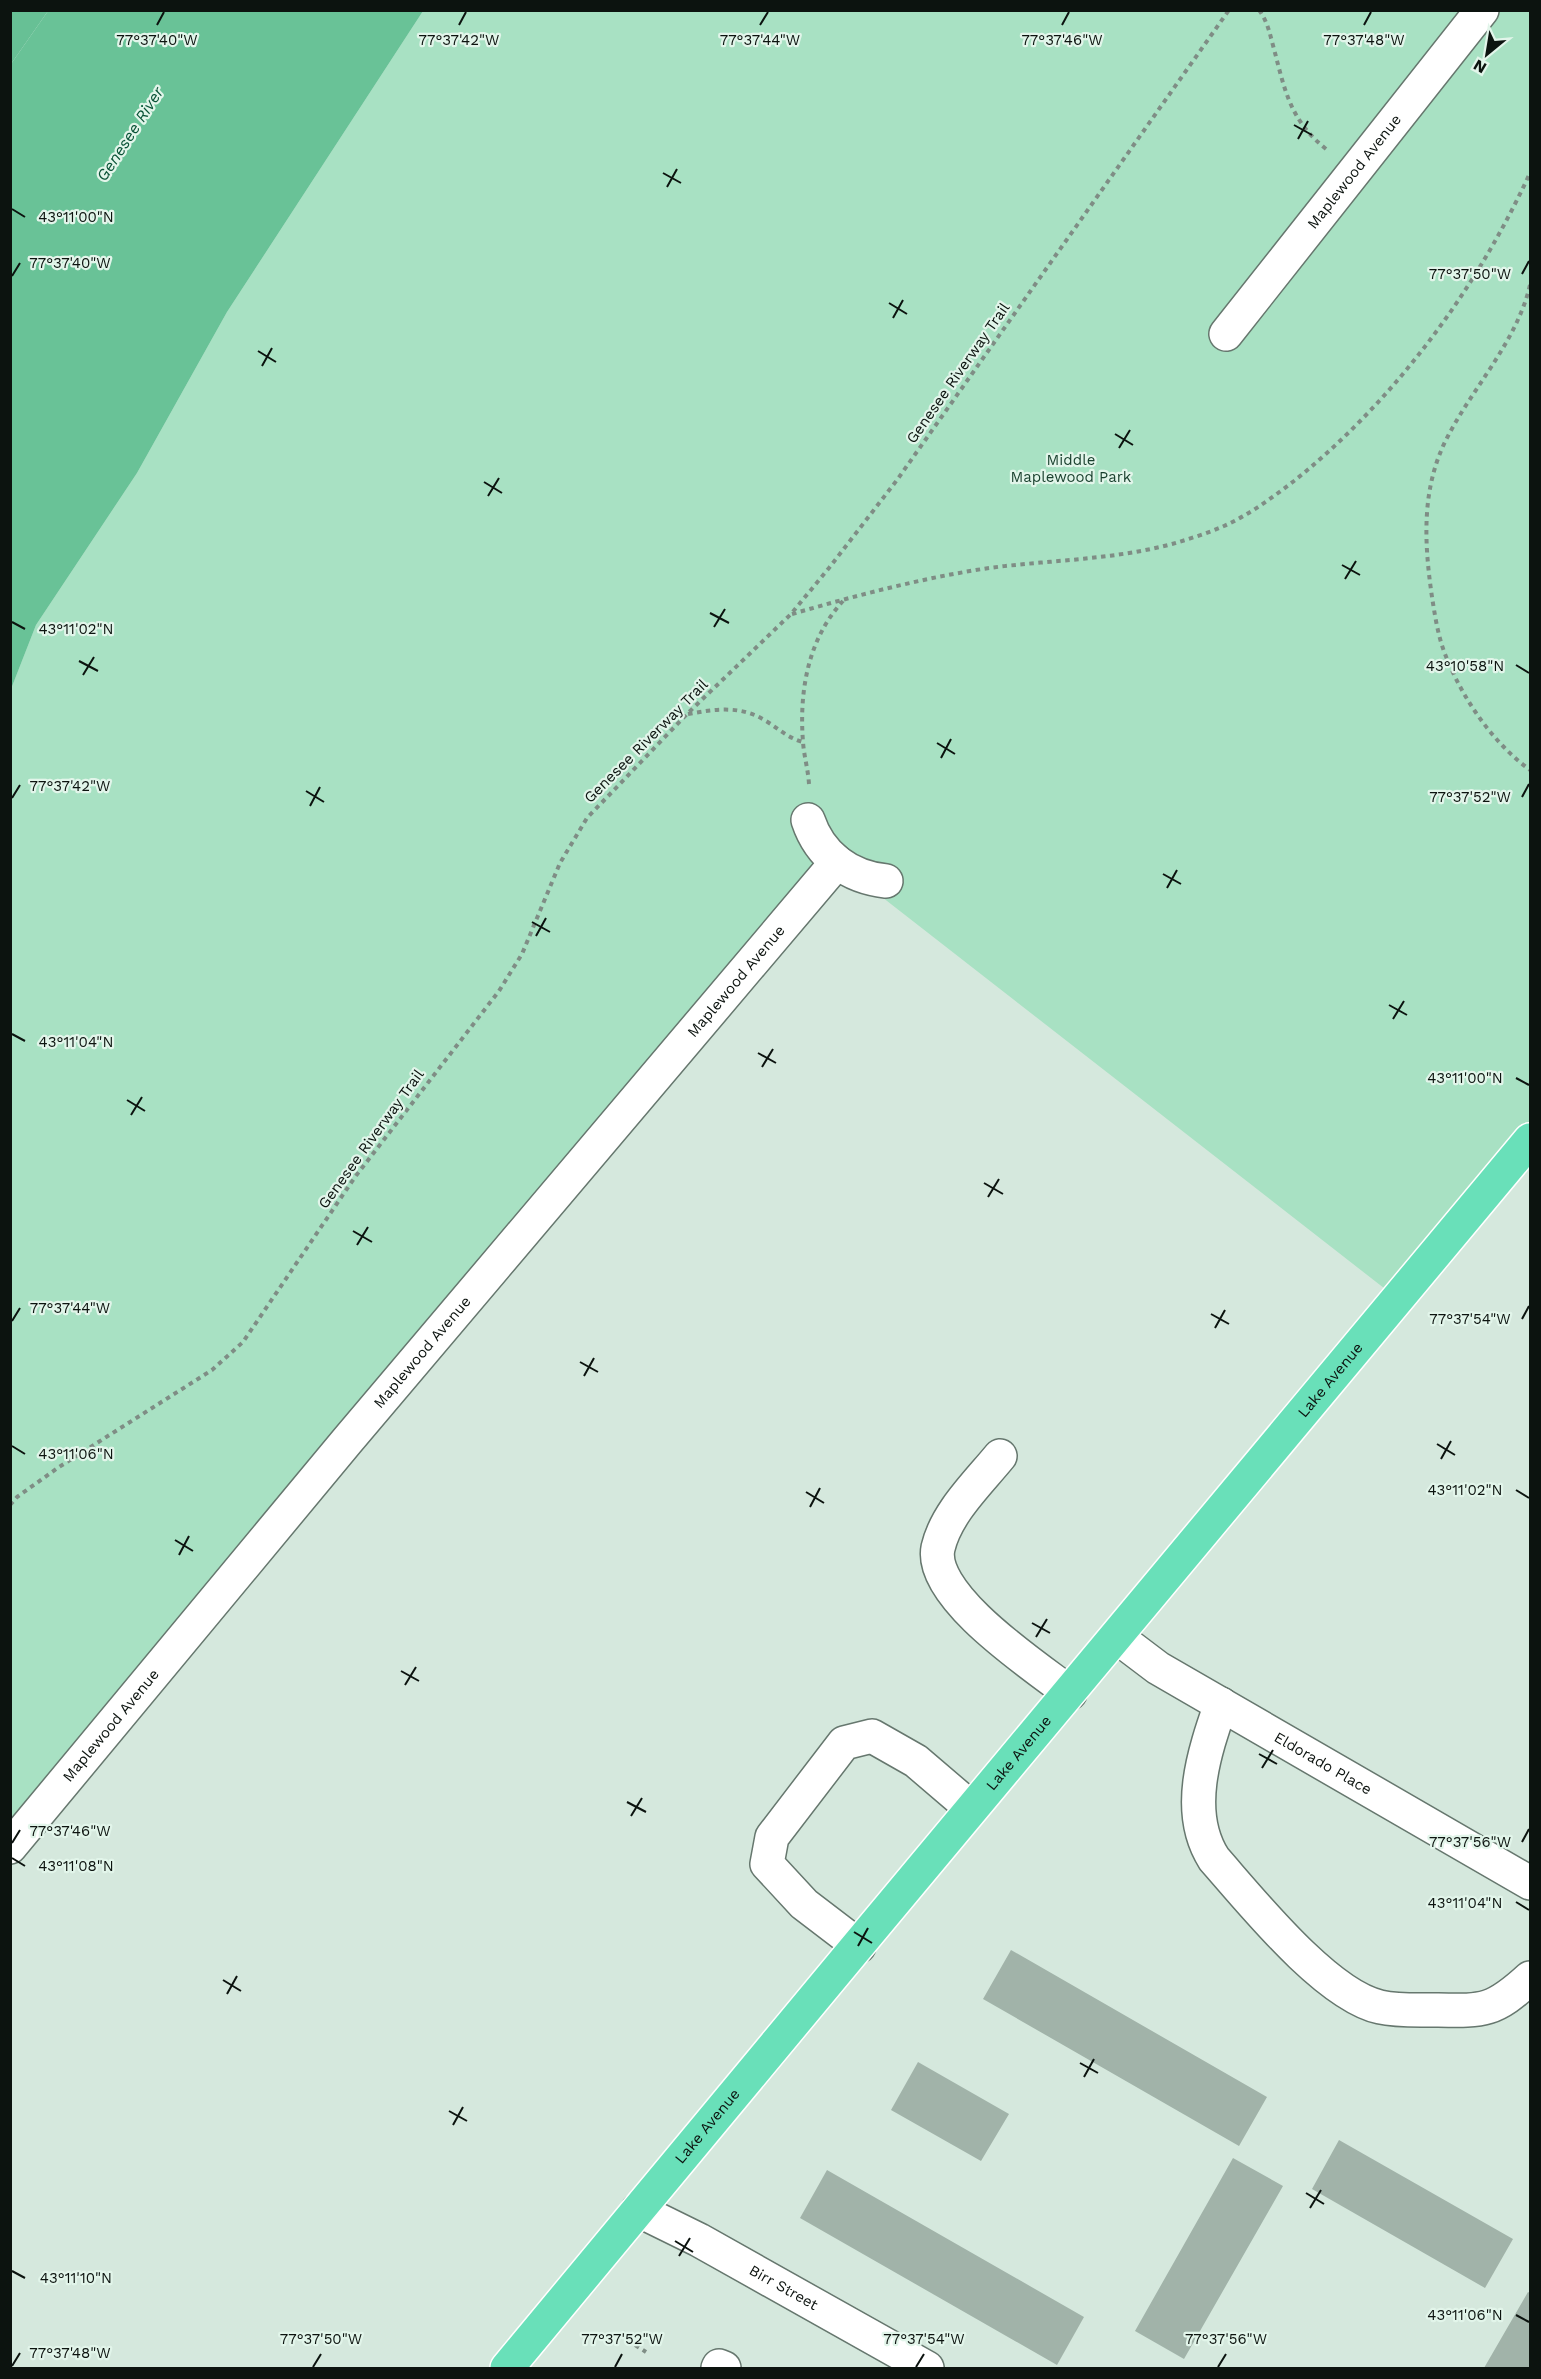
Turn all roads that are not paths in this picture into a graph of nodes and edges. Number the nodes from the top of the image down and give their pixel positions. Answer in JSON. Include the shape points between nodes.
{"nodes":[{"id":1,"x":1482,"y":10,"type":"edge"},
{"id":2,"x":1226,"y":334,"type":"dead end"},
{"id":3,"x":808,"y":820,"type":"road end"},
{"id":4,"x":837,"y":862,"type":"junction"},
{"id":5,"x":886,"y":881,"type":"dead end"},
{"id":6,"x":1530,"y":1140,"type":"edge"},
{"id":7,"x":1000,"y":1456,"type":"dead end"},
{"id":8,"x":1117,"y":1637,"type":"junction"},
{"id":9,"x":1070,"y":1693,"type":"junction"},
{"id":10,"x":1221,"y":1704,"type":"junction"},
{"id":11,"x":970,"y":1808,"type":"junction"},
{"id":12,"x":10,"y":1847,"type":"edge"},
{"id":13,"x":1530,"y":1883,"type":"edge"},
{"id":14,"x":859,"y":1946,"type":"junction"},
{"id":15,"x":1530,"y":1978,"type":"edge"},
{"id":16,"x":638,"y":2210,"type":"junction"},
{"id":17,"x":507,"y":2368,"type":"edge"},
{"id":18,"x":718,"y":2368,"type":"edge"},
{"id":19,"x":724,"y":2368,"type":"edge"},
{"id":20,"x":927,"y":2368,"type":"edge"}],
"edges":[{"from":1,"to":2,"type":"street","name":"Maplewood Avenue"},
{"from":3,"to":4,"type":"street","via":[[821,848]]},
{"from":4,"to":5,"type":"street","via":[[857,874]]},
{"from":4,"to":12,"type":"street","name":"Maplewood Avenue"},
{"from":6,"to":8,"type":"main road","name":"Lake Avenue"},
{"from":7,"to":9,"type":"street","via":[[952,1515],[938,1549],[941,1575],[964,1607]]},
{"from":8,"to":9,"type":"main road","name":"Lake Avenue"},
{"from":8,"to":10,"type":"street","name":"Eldorado Place","via":[[1158,1668]]},
{"from":9,"to":11,"type":"main road","name":"Lake Avenue"},
{"from":10,"to":13,"type":"street","name":"Eldorado Place"},
{"from":10,"to":15,"type":"street","via":[[1199,1785],[1205,1845],[1294,1948],[1355,1997],[1379,2007],[1469,2011],[1494,2007]]},
{"from":11,"to":14,"type":"main road","name":"Lake Avenue"},
{"from":11,"to":14,"type":"street","via":[[916,1761],[872,1736],[844,1743],[772,1837],[767,1864],[804,1904]]},
{"from":14,"to":16,"type":"main road","name":"Lake Avenue"},
{"from":16,"to":17,"type":"main road","name":"Lake Avenue"},
{"from":16,"to":20,"type":"street","name":"Birr Street"},
{"from":18,"to":19,"type":"street"}]}
